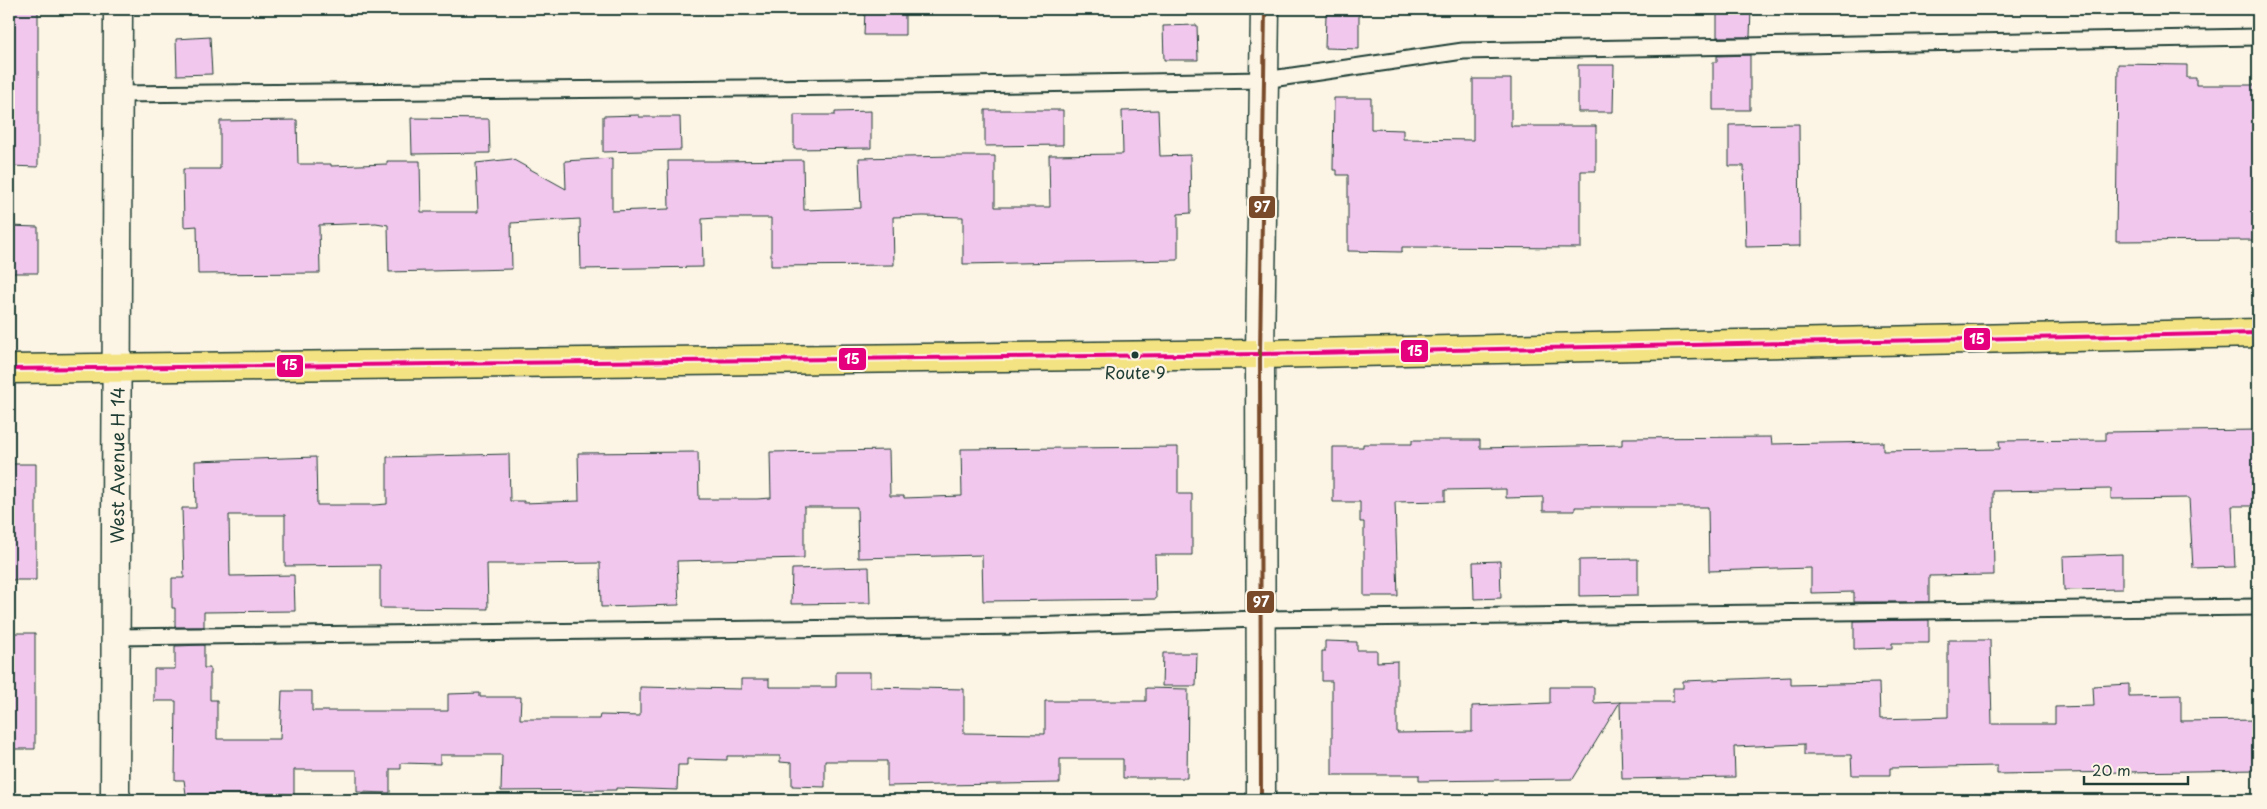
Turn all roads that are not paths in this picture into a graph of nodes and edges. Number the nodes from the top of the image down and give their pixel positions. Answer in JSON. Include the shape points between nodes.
{"nodes":[{"id":1,"x":118,"y":9,"type":"edge"},
{"id":2,"x":1265,"y":9,"type":"edge"},
{"id":3,"x":2258,"y":37,"type":"edge"},
{"id":4,"x":1264,"y":80,"type":"junction"},
{"id":5,"x":117,"y":94,"type":"junction"},
{"id":6,"x":2258,"y":334,"type":"edge"},
{"id":7,"x":1260,"y":354,"type":"junction"},
{"id":8,"x":116,"y":368,"type":"junction"},
{"id":9,"x":9,"y":369,"type":"edge"},
{"id":10,"x":2258,"y":607,"type":"edge"},
{"id":11,"x":1260,"y":619,"type":"junction"},
{"id":12,"x":114,"y":637,"type":"junction"},
{"id":13,"x":117,"y":800,"type":"edge"},
{"id":14,"x":1261,"y":800,"type":"edge"}],
"edges":[{"from":1,"to":5,"type":"street","name":"West Avenue H 14"},
{"from":2,"to":4,"type":"street"},
{"from":3,"to":4,"type":"lane","via":[[1463,51]]},
{"from":4,"to":5,"type":"lane"},
{"from":4,"to":7,"type":"street"},
{"from":5,"to":8,"type":"street","name":"West Avenue H 14"},
{"from":6,"to":7,"type":"main road"},
{"from":7,"to":8,"type":"main road"},
{"from":7,"to":11,"type":"street"},
{"from":8,"to":9,"type":"main road"},
{"from":8,"to":12,"type":"street","name":"West Avenue H 14"},
{"from":10,"to":11,"type":"lane"},
{"from":11,"to":12,"type":"lane","via":[[1026,626]]},
{"from":11,"to":14,"type":"street"},
{"from":12,"to":13,"type":"street","name":"West Avenue H 14"}]}
